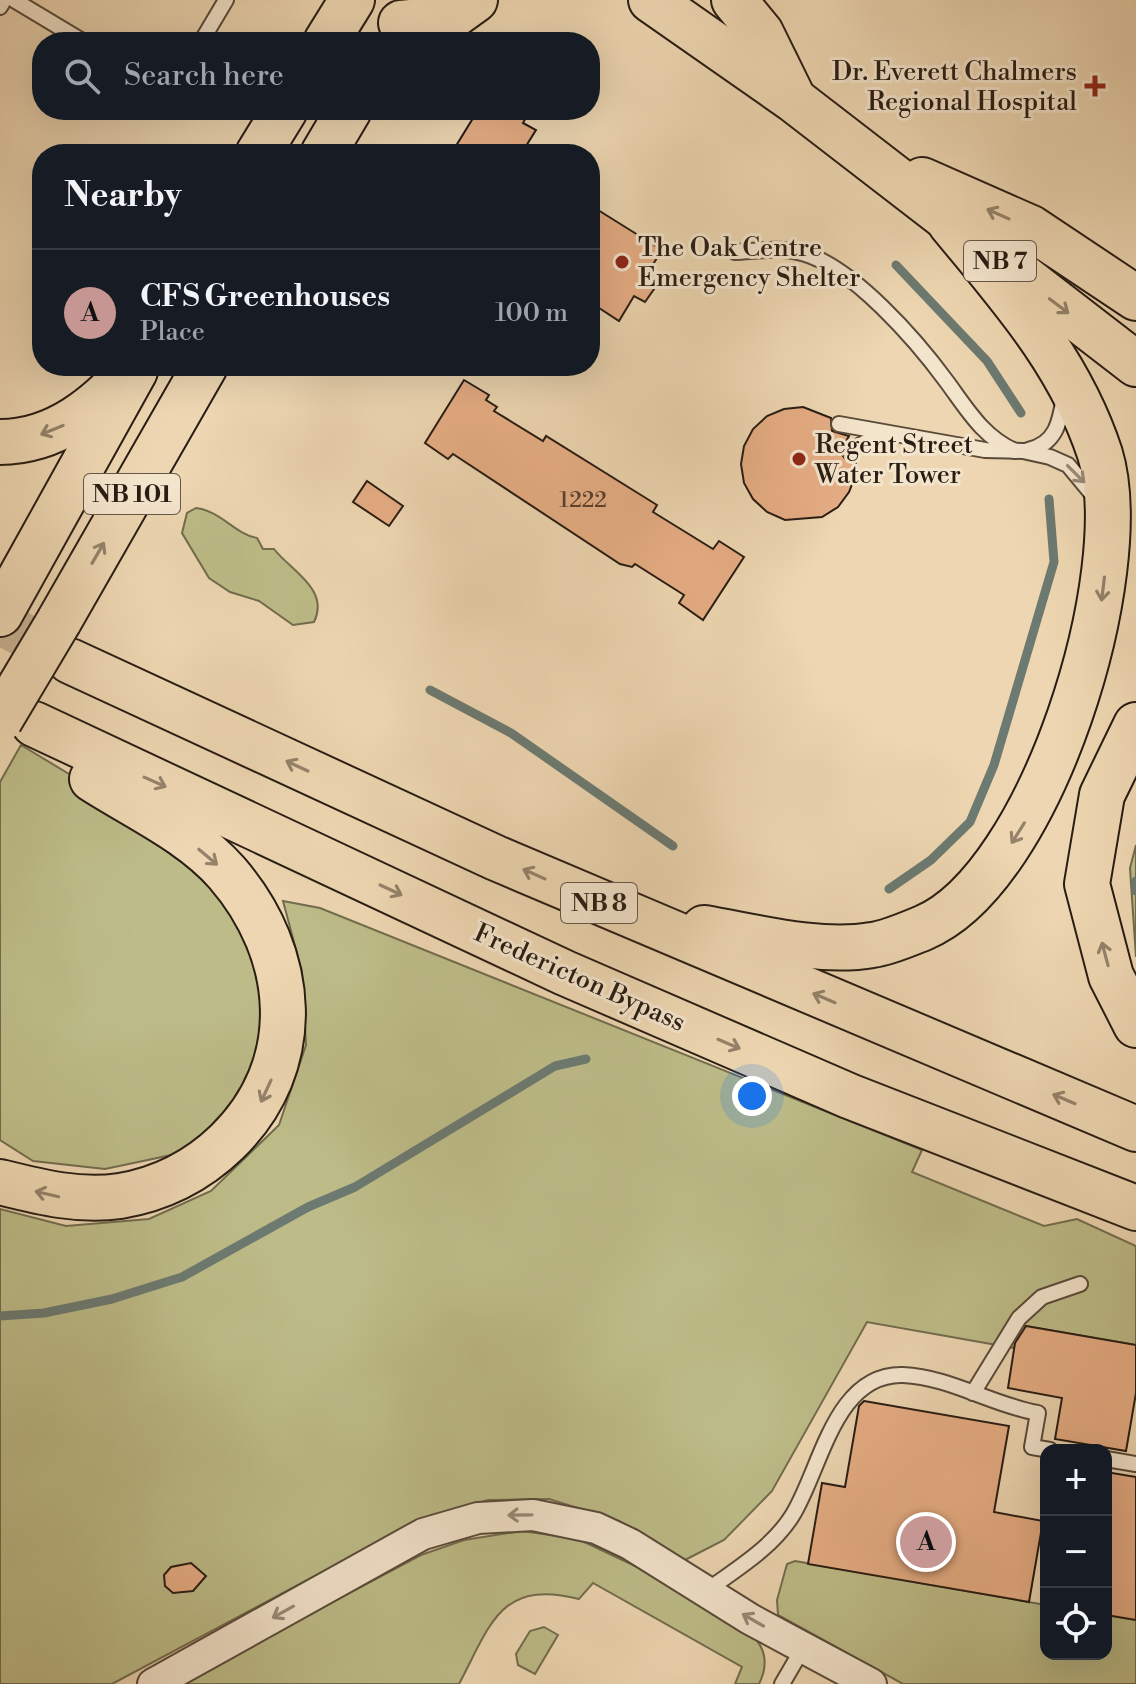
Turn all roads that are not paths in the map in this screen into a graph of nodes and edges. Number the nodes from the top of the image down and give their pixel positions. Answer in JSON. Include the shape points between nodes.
{"nodes":[{"id":1,"x":4,"y":0,"type":"edge"},
{"id":2,"x":14,"y":0,"type":"edge"},
{"id":3,"x":226,"y":0,"type":"edge"},
{"id":4,"x":352,"y":0,"type":"edge"},
{"id":5,"x":475,"y":0,"type":"edge"},
{"id":6,"x":651,"y":0,"type":"edge"},
{"id":7,"x":734,"y":0,"type":"edge"},
{"id":8,"x":0,"y":7,"type":"edge"},
{"id":9,"x":402,"y":22,"type":"edge"},
{"id":10,"x":67,"y":32,"type":"edge"},
{"id":11,"x":207,"y":32,"type":"edge"},
{"id":12,"x":332,"y":32,"type":"edge"},
{"id":13,"x":794,"y":100,"type":"junction"},
{"id":14,"x":279,"y":120,"type":"edge"},
{"id":15,"x":343,"y":120,"type":"edge"},
{"id":16,"x":264,"y":144,"type":"edge"},
{"id":17,"x":329,"y":144,"type":"edge"},
{"id":18,"x":865,"y":154,"type":"junction"},
{"id":19,"x":950,"y":223,"type":"junction"},
{"id":20,"x":735,"y":252,"type":"dead end"},
{"id":21,"x":1136,"y":298,"type":"edge"},
{"id":22,"x":1136,"y":364,"type":"edge"},
{"id":23,"x":126,"y":376,"type":"edge"},
{"id":24,"x":131,"y":376,"type":"edge"},
{"id":25,"x":200,"y":376,"type":"edge"},
{"id":26,"x":1067,"y":379,"type":"junction"},
{"id":27,"x":839,"y":424,"type":"dead end"},
{"id":28,"x":881,"y":434,"type":"junction"},
{"id":29,"x":0,"y":442,"type":"edge"},
{"id":30,"x":850,"y":451,"type":"dead end"},
{"id":31,"x":1019,"y":451,"type":"junction"},
{"id":32,"x":1109,"y":522,"type":"junction"},
{"id":33,"x":6,"y":604,"type":"edge"},
{"id":34,"x":64,"y":641,"type":"junction"},
{"id":35,"x":1136,"y":725,"type":"edge"},
{"id":36,"x":20,"y":727,"type":"edge"},
{"id":37,"x":625,"y":914,"type":"junction"},
{"id":38,"x":1136,"y":1025,"type":"edge"},
{"id":39,"x":849,"y":1096,"type":"junction"},
{"id":40,"x":1136,"y":1129,"type":"edge"},
{"id":41,"x":0,"y":1182,"type":"edge"},
{"id":42,"x":1136,"y":1208,"type":"edge"},
{"id":43,"x":1136,"y":1228,"type":"edge"},
{"id":44,"x":1080,"y":1284,"type":"dead end"},
{"id":45,"x":973,"y":1393,"type":"junction"},
{"id":46,"x":1040,"y":1448,"type":"edge"},
{"id":47,"x":1112,"y":1460,"type":"edge"},
{"id":48,"x":1136,"y":1464,"type":"edge"},
{"id":49,"x":705,"y":1592,"type":"junction"},
{"id":50,"x":803,"y":1648,"type":"junction"},
{"id":51,"x":153,"y":1684,"type":"edge"},
{"id":52,"x":782,"y":1684,"type":"edge"},
{"id":53,"x":871,"y":1684,"type":"edge"}],
"edges":[{"from":1,"to":8,"type":"lane"},
{"from":2,"to":10,"type":"lane"},
{"from":3,"to":11,"type":"lane"},
{"from":4,"to":12,"type":"main road"},
{"from":5,"to":9,"type":"main road","via":[[450,18]]},
{"from":6,"to":13,"type":"main road","number":"NB 7"},
{"from":7,"to":13,"type":"main road","via":[[761,33]]},
{"from":13,"to":18,"type":"main road","number":"NB 7"},
{"from":14,"to":16,"type":"main road"},
{"from":15,"to":17,"type":"main road"},
{"from":18,"to":19,"type":"main road","number":"NB 7"},
{"from":21,"to":18,"type":"main road","number":"NB 7","one_way":true,"via":[[1031,228]]},
{"from":19,"to":22,"type":"main road","number":"NB 7","one_way":true},
{"from":19,"to":26,"type":"main road","via":[[1045,339]]},
{"from":20,"to":31,"type":"lane","via":[[802,253],[837,268],[899,328],[979,425],[997,443]]},
{"from":23,"to":29,"type":"main road","one_way":true,"via":[[56,430]]},
{"from":24,"to":33,"type":"main road","number":"NB 101"},
{"from":34,"to":25,"type":"main road","number":"NB 101","one_way":true},
{"from":26,"to":31,"type":"lane","via":[[1059,424],[1050,440]]},
{"from":26,"to":32,"type":"main road","via":[[1102,457]]},
{"from":27,"to":28,"type":"lane"},
{"from":28,"to":30,"type":"lane"},
{"from":28,"to":31,"type":"lane"},
{"from":31,"to":32,"type":"lane","one_way":true,"via":[[1068,465]]},
{"from":32,"to":37,"type":"main road","one_way":true,"via":[[1102,598],[1060,742],[1033,808],[1000,863],[966,899],[926,927],[872,945],[797,944]]},
{"from":34,"to":36,"type":"main road","number":"NB 101","bridge":true},
{"from":37,"to":34,"type":"main road","number":"NB 8","one_way":true},
{"from":38,"to":35,"type":"main road","one_way":true,"via":[[1111,976],[1087,884],[1102,795]]},
{"from":36,"to":39,"type":"main road","name":"Fredericton Bypass","one_way":true},
{"from":36,"to":41,"type":"main road","one_way":true,"via":[[173,828],[226,872],[261,926],[282,985],[284,1014],[274,1073],[262,1102],[204,1164],[165,1184],[119,1196],[62,1197]]},
{"from":40,"to":37,"type":"main road","number":"NB 8","one_way":true},
{"from":39,"to":42,"type":"main road","name":"Fredericton Bypass"},
{"from":39,"to":43,"type":"main road"},
{"from":44,"to":45,"type":"lane","via":[[1042,1297],[1019,1318]]},
{"from":45,"to":46,"type":"lane","via":[[1038,1413],[1032,1447]]},
{"from":45,"to":49,"type":"lane","via":[[933,1379],[900,1375],[863,1388],[837,1422],[792,1516],[769,1545]]},
{"from":47,"to":48,"type":"lane"},
{"from":50,"to":49,"type":"street","one_way":true},
{"from":49,"to":51,"type":"street","one_way":true,"via":[[596,1528],[533,1515],[478,1518],[423,1534]]},
{"from":50,"to":52,"type":"lane"},
{"from":50,"to":53,"type":"street"}]}
